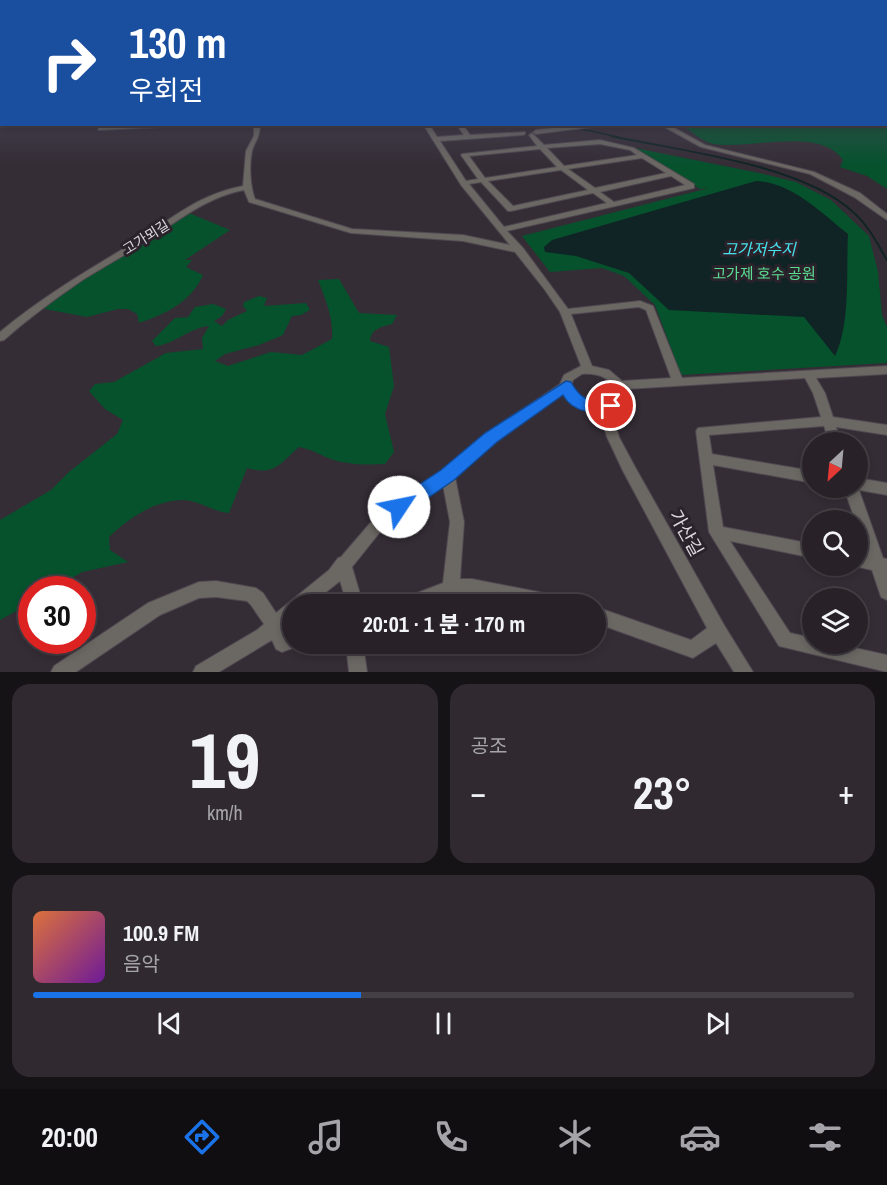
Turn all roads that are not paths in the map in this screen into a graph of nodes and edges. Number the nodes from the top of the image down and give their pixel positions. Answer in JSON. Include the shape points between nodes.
{"nodes":[{"id":1,"x":105,"y":126,"type":"edge"},
{"id":2,"x":172,"y":126,"type":"edge"},
{"id":3,"x":257,"y":126,"type":"edge"},
{"id":4,"x":427,"y":126,"type":"edge"},
{"id":5,"x":460,"y":126,"type":"edge"},
{"id":6,"x":522,"y":126,"type":"edge"},
{"id":7,"x":595,"y":126,"type":"edge"},
{"id":8,"x":666,"y":126,"type":"edge"},
{"id":9,"x":529,"y":132,"type":"junction"},
{"id":10,"x":468,"y":137,"type":"junction"},
{"id":11,"x":435,"y":139,"type":"junction"},
{"id":12,"x":542,"y":147,"type":"junction"},
{"id":13,"x":643,"y":156,"type":"junction"},
{"id":14,"x":563,"y":169,"type":"junction"},
{"id":15,"x":671,"y":174,"type":"junction"},
{"id":16,"x":483,"y":180,"type":"junction"},
{"id":17,"x":464,"y":183,"type":"junction"},
{"id":18,"x":247,"y":187,"type":"junction"},
{"id":19,"x":594,"y":191,"type":"junction"},
{"id":20,"x":613,"y":204,"type":"junction"},
{"id":21,"x":874,"y":206,"type":"junction"},
{"id":22,"x":887,"y":206,"type":"edge"},
{"id":23,"x":887,"y":218,"type":"edge"},
{"id":24,"x":502,"y":230,"type":"junction"},
{"id":25,"x":520,"y":250,"type":"junction"},
{"id":26,"x":565,"y":312,"type":"junction"},
{"id":27,"x":0,"y":338,"type":"edge"},
{"id":28,"x":588,"y":369,"type":"junction"},
{"id":29,"x":887,"y":370,"type":"edge"},
{"id":30,"x":809,"y":375,"type":"junction"},
{"id":31,"x":678,"y":382,"type":"junction"},
{"id":32,"x":620,"y":385,"type":"junction"},
{"id":33,"x":566,"y":386,"type":"junction"},
{"id":34,"x":603,"y":408,"type":"junction"},
{"id":35,"x":828,"y":421,"type":"junction"},
{"id":36,"x":887,"y":430,"type":"edge"},
{"id":37,"x":832,"y":432,"type":"edge"},
{"id":38,"x":705,"y":458,"type":"junction"},
{"id":39,"x":447,"y":475,"type":"junction"},
{"id":40,"x":802,"y":475,"type":"edge"},
{"id":41,"x":868,"y":486,"type":"edge"},
{"id":42,"x":887,"y":489,"type":"edge"},
{"id":43,"x":854,"y":498,"type":"edge"},
{"id":44,"x":716,"y":532,"type":"junction"},
{"id":45,"x":802,"y":549,"type":"edge"},
{"id":46,"x":343,"y":563,"type":"junction"},
{"id":47,"x":882,"y":565,"type":"edge"},
{"id":48,"x":452,"y":587,"type":"junction"},
{"id":49,"x":887,"y":592,"type":"edge"},
{"id":50,"x":311,"y":594,"type":"edge"},
{"id":51,"x":352,"y":594,"type":"edge"},
{"id":52,"x":435,"y":594,"type":"edge"},
{"id":53,"x":508,"y":594,"type":"edge"},
{"id":54,"x":282,"y":618,"type":"edge"},
{"id":55,"x":606,"y":619,"type":"edge"},
{"id":56,"x":274,"y":625,"type":"junction"},
{"id":57,"x":718,"y":631,"type":"junction"},
{"id":58,"x":282,"y":643,"type":"edge"},
{"id":59,"x":356,"y":654,"type":"edge"},
{"id":60,"x":887,"y":664,"type":"edge"},
{"id":61,"x":60,"y":672,"type":"edge"},
{"id":62,"x":202,"y":672,"type":"edge"},
{"id":63,"x":358,"y":672,"type":"edge"},
{"id":64,"x":744,"y":672,"type":"edge"}],
"edges":[{"from":1,"to":2,"type":"street","via":[[102,129]]},
{"from":3,"to":18,"type":"street","via":[[257,136],[249,151]]},
{"from":4,"to":11,"type":"street"},
{"from":5,"to":10,"type":"street"},
{"from":6,"to":9,"type":"street"},
{"from":7,"to":9,"type":"street"},
{"from":8,"to":21,"type":"street","via":[[704,146],[812,174]]},
{"from":9,"to":10,"type":"street"},
{"from":9,"to":12,"type":"street"},
{"from":10,"to":11,"type":"street"},
{"from":11,"to":17,"type":"street"},
{"from":12,"to":13,"type":"street","via":[[600,142],[632,149]]},
{"from":12,"to":14,"type":"street"},
{"from":12,"to":16,"type":"street","via":[[464,155]]},
{"from":13,"to":14,"type":"street"},
{"from":13,"to":15,"type":"street"},
{"from":14,"to":16,"type":"street"},
{"from":14,"to":19,"type":"street"},
{"from":15,"to":19,"type":"street"},
{"from":15,"to":20,"type":"street","via":[[691,186]]},
{"from":16,"to":17,"type":"street"},
{"from":16,"to":19,"type":"street","via":[[511,209]]},
{"from":17,"to":24,"type":"street"},
{"from":18,"to":25,"type":"street","via":[[252,200],[351,231],[463,238]]},
{"from":18,"to":27,"type":"street","name":"고가뫼길","via":[[204,200],[91,269]]},
{"from":19,"to":20,"type":"street"},
{"from":20,"to":24,"type":"street"},
{"from":21,"to":22,"type":"street"},
{"from":21,"to":23,"type":"street"},
{"from":24,"to":25,"type":"street"},
{"from":25,"to":26,"type":"street"},
{"from":26,"to":28,"type":"street"},
{"from":26,"to":31,"type":"street","via":[[640,304],[650,308]]},
{"from":28,"to":32,"type":"street","via":[[610,375]]},
{"from":28,"to":33,"type":"street","via":[[569,376]]},
{"from":29,"to":30,"type":"street"},
{"from":30,"to":31,"type":"street"},
{"from":30,"to":35,"type":"street"},
{"from":31,"to":32,"type":"street"},
{"from":32,"to":34,"type":"street","via":[[618,402]]},
{"from":33,"to":34,"type":"street","via":[[578,402]]},
{"from":33,"to":39,"type":"street","via":[[491,437]]},
{"from":34,"to":57,"type":"street","name":"가산길","via":[[630,471]]},
{"from":35,"to":36,"type":"street"},
{"from":35,"to":37,"type":"street"},
{"from":35,"to":38,"type":"street","via":[[702,431]]},
{"from":38,"to":40,"type":"street"},
{"from":38,"to":44,"type":"street"},
{"from":39,"to":46,"type":"street","via":[[383,518]]},
{"from":39,"to":48,"type":"street","via":[[457,522]]},
{"from":41,"to":42,"type":"street"},
{"from":43,"to":47,"type":"street"},
{"from":44,"to":45,"type":"street"},
{"from":44,"to":60,"type":"street","via":[[785,640]]},
{"from":46,"to":50,"type":"street"},
{"from":46,"to":51,"type":"street"},
{"from":47,"to":49,"type":"street"},
{"from":48,"to":52,"type":"street"},
{"from":48,"to":53,"type":"street"},
{"from":54,"to":56,"type":"street"},
{"from":55,"to":57,"type":"street","via":[[693,650]]},
{"from":56,"to":58,"type":"street"},
{"from":56,"to":61,"type":"street","via":[[250,594],[199,590],[154,609]]},
{"from":56,"to":62,"type":"street","via":[[263,636]]},
{"from":57,"to":64,"type":"street","name":"가산길"},
{"from":59,"to":63,"type":"street"}]}
